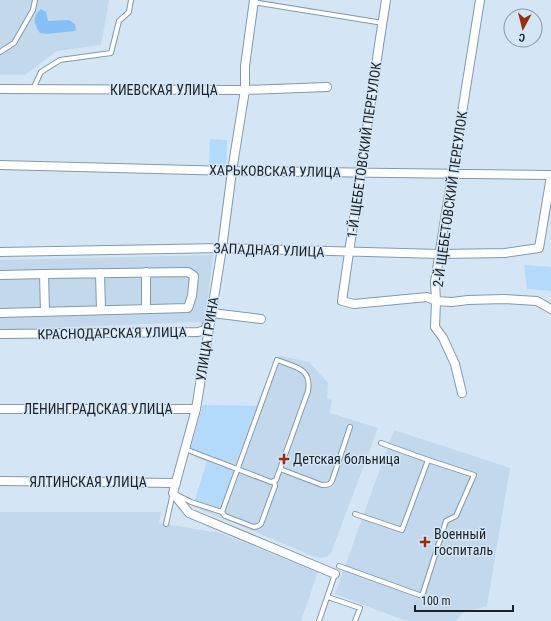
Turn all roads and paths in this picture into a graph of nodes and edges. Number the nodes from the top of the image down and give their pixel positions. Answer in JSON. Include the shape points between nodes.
{"nodes":[{"id":1,"x":35,"y":0,"type":"edge"},
{"id":2,"x":131,"y":0,"type":"edge"},
{"id":3,"x":386,"y":0,"type":"edge"},
{"id":4,"x":480,"y":0,"type":"edge"},
{"id":5,"x":254,"y":1,"type":"edge"},
{"id":6,"x":383,"y":23,"type":"junction"},
{"id":7,"x":0,"y":52,"type":"edge"},
{"id":8,"x":327,"y":87,"type":"dead end"},
{"id":9,"x":0,"y":89,"type":"edge"},
{"id":10,"x":32,"y":90,"type":"junction"},
{"id":11,"x":245,"y":90,"type":"junction"},
{"id":12,"x":0,"y":165,"type":"edge"},
{"id":13,"x":232,"y":171,"type":"junction"},
{"id":14,"x":360,"y":173,"type":"junction"},
{"id":15,"x":452,"y":174,"type":"junction"},
{"id":16,"x":551,"y":175,"type":"edge"},
{"id":17,"x":222,"y":248,"type":"junction"},
{"id":18,"x":0,"y":252,"type":"edge"},
{"id":19,"x":349,"y":252,"type":"junction"},
{"id":20,"x":440,"y":254,"type":"junction"},
{"id":21,"x":146,"y":272,"type":"junction"},
{"id":22,"x":100,"y":273,"type":"junction"},
{"id":23,"x":44,"y":274,"type":"junction"},
{"id":24,"x":0,"y":275,"type":"edge"},
{"id":25,"x":436,"y":300,"type":"junction"},
{"id":26,"x":146,"y":309,"type":"junction"},
{"id":27,"x":551,"y":309,"type":"edge"},
{"id":28,"x":101,"y":310,"type":"junction"},
{"id":29,"x":45,"y":312,"type":"junction"},
{"id":30,"x":0,"y":313,"type":"edge"},
{"id":31,"x":212,"y":313,"type":"junction"},
{"id":32,"x":260,"y":319,"type":"dead end"},
{"id":33,"x":0,"y":334,"type":"edge"},
{"id":34,"x":462,"y":393,"type":"dead end"},
{"id":35,"x":0,"y":409,"type":"edge"},
{"id":36,"x":196,"y":409,"type":"junction"},
{"id":37,"x":350,"y":427,"type":"dead end"},
{"id":38,"x":381,"y":443,"type":"dead end"},
{"id":39,"x":184,"y":449,"type":"junction"},
{"id":40,"x":428,"y":460,"type":"junction"},
{"id":41,"x":237,"y":469,"type":"junction"},
{"id":42,"x":280,"y":469,"type":"junction"},
{"id":43,"x":0,"y":481,"type":"edge"},
{"id":44,"x":274,"y":481,"type":"junction"},
{"id":45,"x":176,"y":483,"type":"junction"},
{"id":46,"x":174,"y":492,"type":"junction"},
{"id":47,"x":222,"y":512,"type":"junction"},
{"id":48,"x":355,"y":514,"type":"dead end"},
{"id":49,"x":166,"y":524,"type":"dead end"},
{"id":50,"x":338,"y":566,"type":"dead end"},
{"id":51,"x":335,"y":574,"type":"joint"},
{"id":52,"x":328,"y":597,"type":"junction"},
{"id":53,"x":319,"y":621,"type":"edge"},
{"id":54,"x":355,"y":621,"type":"edge"}],
"edges":[{"from":1,"to":7,"type":"lane","via":[[33,10],[14,42]]},
{"from":2,"to":10,"type":"lane","via":[[129,12],[119,21],[110,53],[60,60],[41,72]]},
{"from":3,"to":6,"type":"street","name":"1-Й ЩЕБЕТОВСКИЙ ПЕРЕУЛОК"},
{"from":4,"to":15,"type":"street","name":"2-Й ЩЕБЕТОВСКИЙ ПЕРЕУЛОК"},
{"from":5,"to":6,"type":"lane"},
{"from":5,"to":11,"type":"street","name":"УЛИЦА ГРИНА","via":[[245,66]]},
{"from":6,"to":14,"type":"street","name":"1-Й ЩЕБЕТОВСКИЙ ПЕРЕУЛОК"},
{"from":8,"to":11,"type":"street","name":"КИЕВСКАЯ УЛИЦА"},
{"from":9,"to":10,"type":"street","name":"КИЕВСКАЯ УЛИЦА"},
{"from":10,"to":11,"type":"street","name":"КИЕВСКАЯ УЛИЦА"},
{"from":11,"to":13,"type":"street","name":"УЛИЦА ГРИНА"},
{"from":12,"to":13,"type":"street","name":"ХАРЬКОВСКАЯ УЛИЦА"},
{"from":13,"to":14,"type":"street","name":"ХАРЬКОВСКАЯ УЛИЦА"},
{"from":13,"to":17,"type":"street","name":"УЛИЦА ГРИНА"},
{"from":14,"to":15,"type":"street","name":"ХАРЬКОВСКАЯ УЛИЦА"},
{"from":14,"to":19,"type":"street","name":"1-Й ЩЕБЕТОВСКИЙ ПЕРЕУЛОК"},
{"from":15,"to":16,"type":"street","name":"ХАРЬКОВСКАЯ УЛИЦА"},
{"from":15,"to":20,"type":"street","name":"2-Й ЩЕБЕТОВСКИЙ ПЕРЕУЛОК"},
{"from":16,"to":20,"type":"street","name":"ЗАПАДНАЯ УЛИЦА","via":[[539,248],[505,253]]},
{"from":17,"to":18,"type":"street","name":"ЗАПАДНАЯ УЛИЦА"},
{"from":17,"to":19,"type":"street","name":"ЗАПАДНАЯ УЛИЦА"},
{"from":17,"to":31,"type":"street","name":"УЛИЦА ГРИНА"},
{"from":19,"to":20,"type":"street","name":"ЗАПАДНАЯ УЛИЦА"},
{"from":19,"to":25,"type":"street","name":"1-Й ЩЕБЕТОВСКИЙ ПЕРЕУЛОК","via":[[342,301],[354,304],[427,297]]},
{"from":20,"to":25,"type":"street","name":"2-Й ЩЕБЕТОВСКИЙ ПЕРЕУЛОК","via":[[435,282]]},
{"from":21,"to":22,"type":"street"},
{"from":21,"to":26,"type":"street"},
{"from":21,"to":26,"type":"street","via":[[188,272],[194,276],[188,308]]},
{"from":22,"to":23,"type":"street"},
{"from":22,"to":28,"type":"street"},
{"from":23,"to":24,"type":"street"},
{"from":23,"to":29,"type":"street"},
{"from":25,"to":27,"type":"street","via":[[537,301]]},
{"from":25,"to":34,"type":"street","name":"2-Й ЩЕБЕТОВСКИЙ ПЕРЕУЛОК","via":[[435,327],[455,364]]},
{"from":26,"to":28,"type":"street"},
{"from":28,"to":29,"type":"street"},
{"from":29,"to":30,"type":"street"},
{"from":31,"to":32,"type":"street"},
{"from":31,"to":33,"type":"street","name":"КРАСНОДАРСКАЯ УЛИЦА","via":[[205,330],[198,332]]},
{"from":31,"to":36,"type":"street","name":"УЛИЦА ГРИНА"},
{"from":35,"to":36,"type":"street","name":"ЛЕНИНГРАДСКАЯ УЛИЦА"},
{"from":36,"to":39,"type":"street","name":"УЛИЦА ГРИНА"},
{"from":37,"to":42,"type":"lane","via":[[330,484],[322,485]]},
{"from":38,"to":40,"type":"lane"},
{"from":39,"to":41,"type":"lane"},
{"from":39,"to":45,"type":"street","name":"УЛИЦА ГРИНА"},
{"from":40,"to":48,"type":"lane","via":[[402,530]]},
{"from":40,"to":50,"type":"lane","via":[[474,476],[456,516],[446,521],[422,596]]},
{"from":41,"to":42,"type":"lane","via":[[277,360],[302,369],[308,375],[310,383]]},
{"from":41,"to":44,"type":"lane"},
{"from":41,"to":47,"type":"lane"},
{"from":42,"to":44,"type":"lane"},
{"from":43,"to":45,"type":"street","name":"ЯЛТИНСКАЯ УЛИЦА"},
{"from":44,"to":47,"type":"lane","via":[[275,486],[258,526],[254,527],[225,516]]},
{"from":45,"to":46,"type":"street","name":"УЛИЦА ГРИНА"},
{"from":46,"to":47,"type":"lane","via":[[191,502]]},
{"from":46,"to":49,"type":"lane"},
{"from":46,"to":51,"type":"street","via":[[189,514]]},
{"from":51,"to":52,"type":"lane"},
{"from":52,"to":53,"type":"lane"},
{"from":52,"to":54,"type":"lane","via":[[360,608]]}]}
